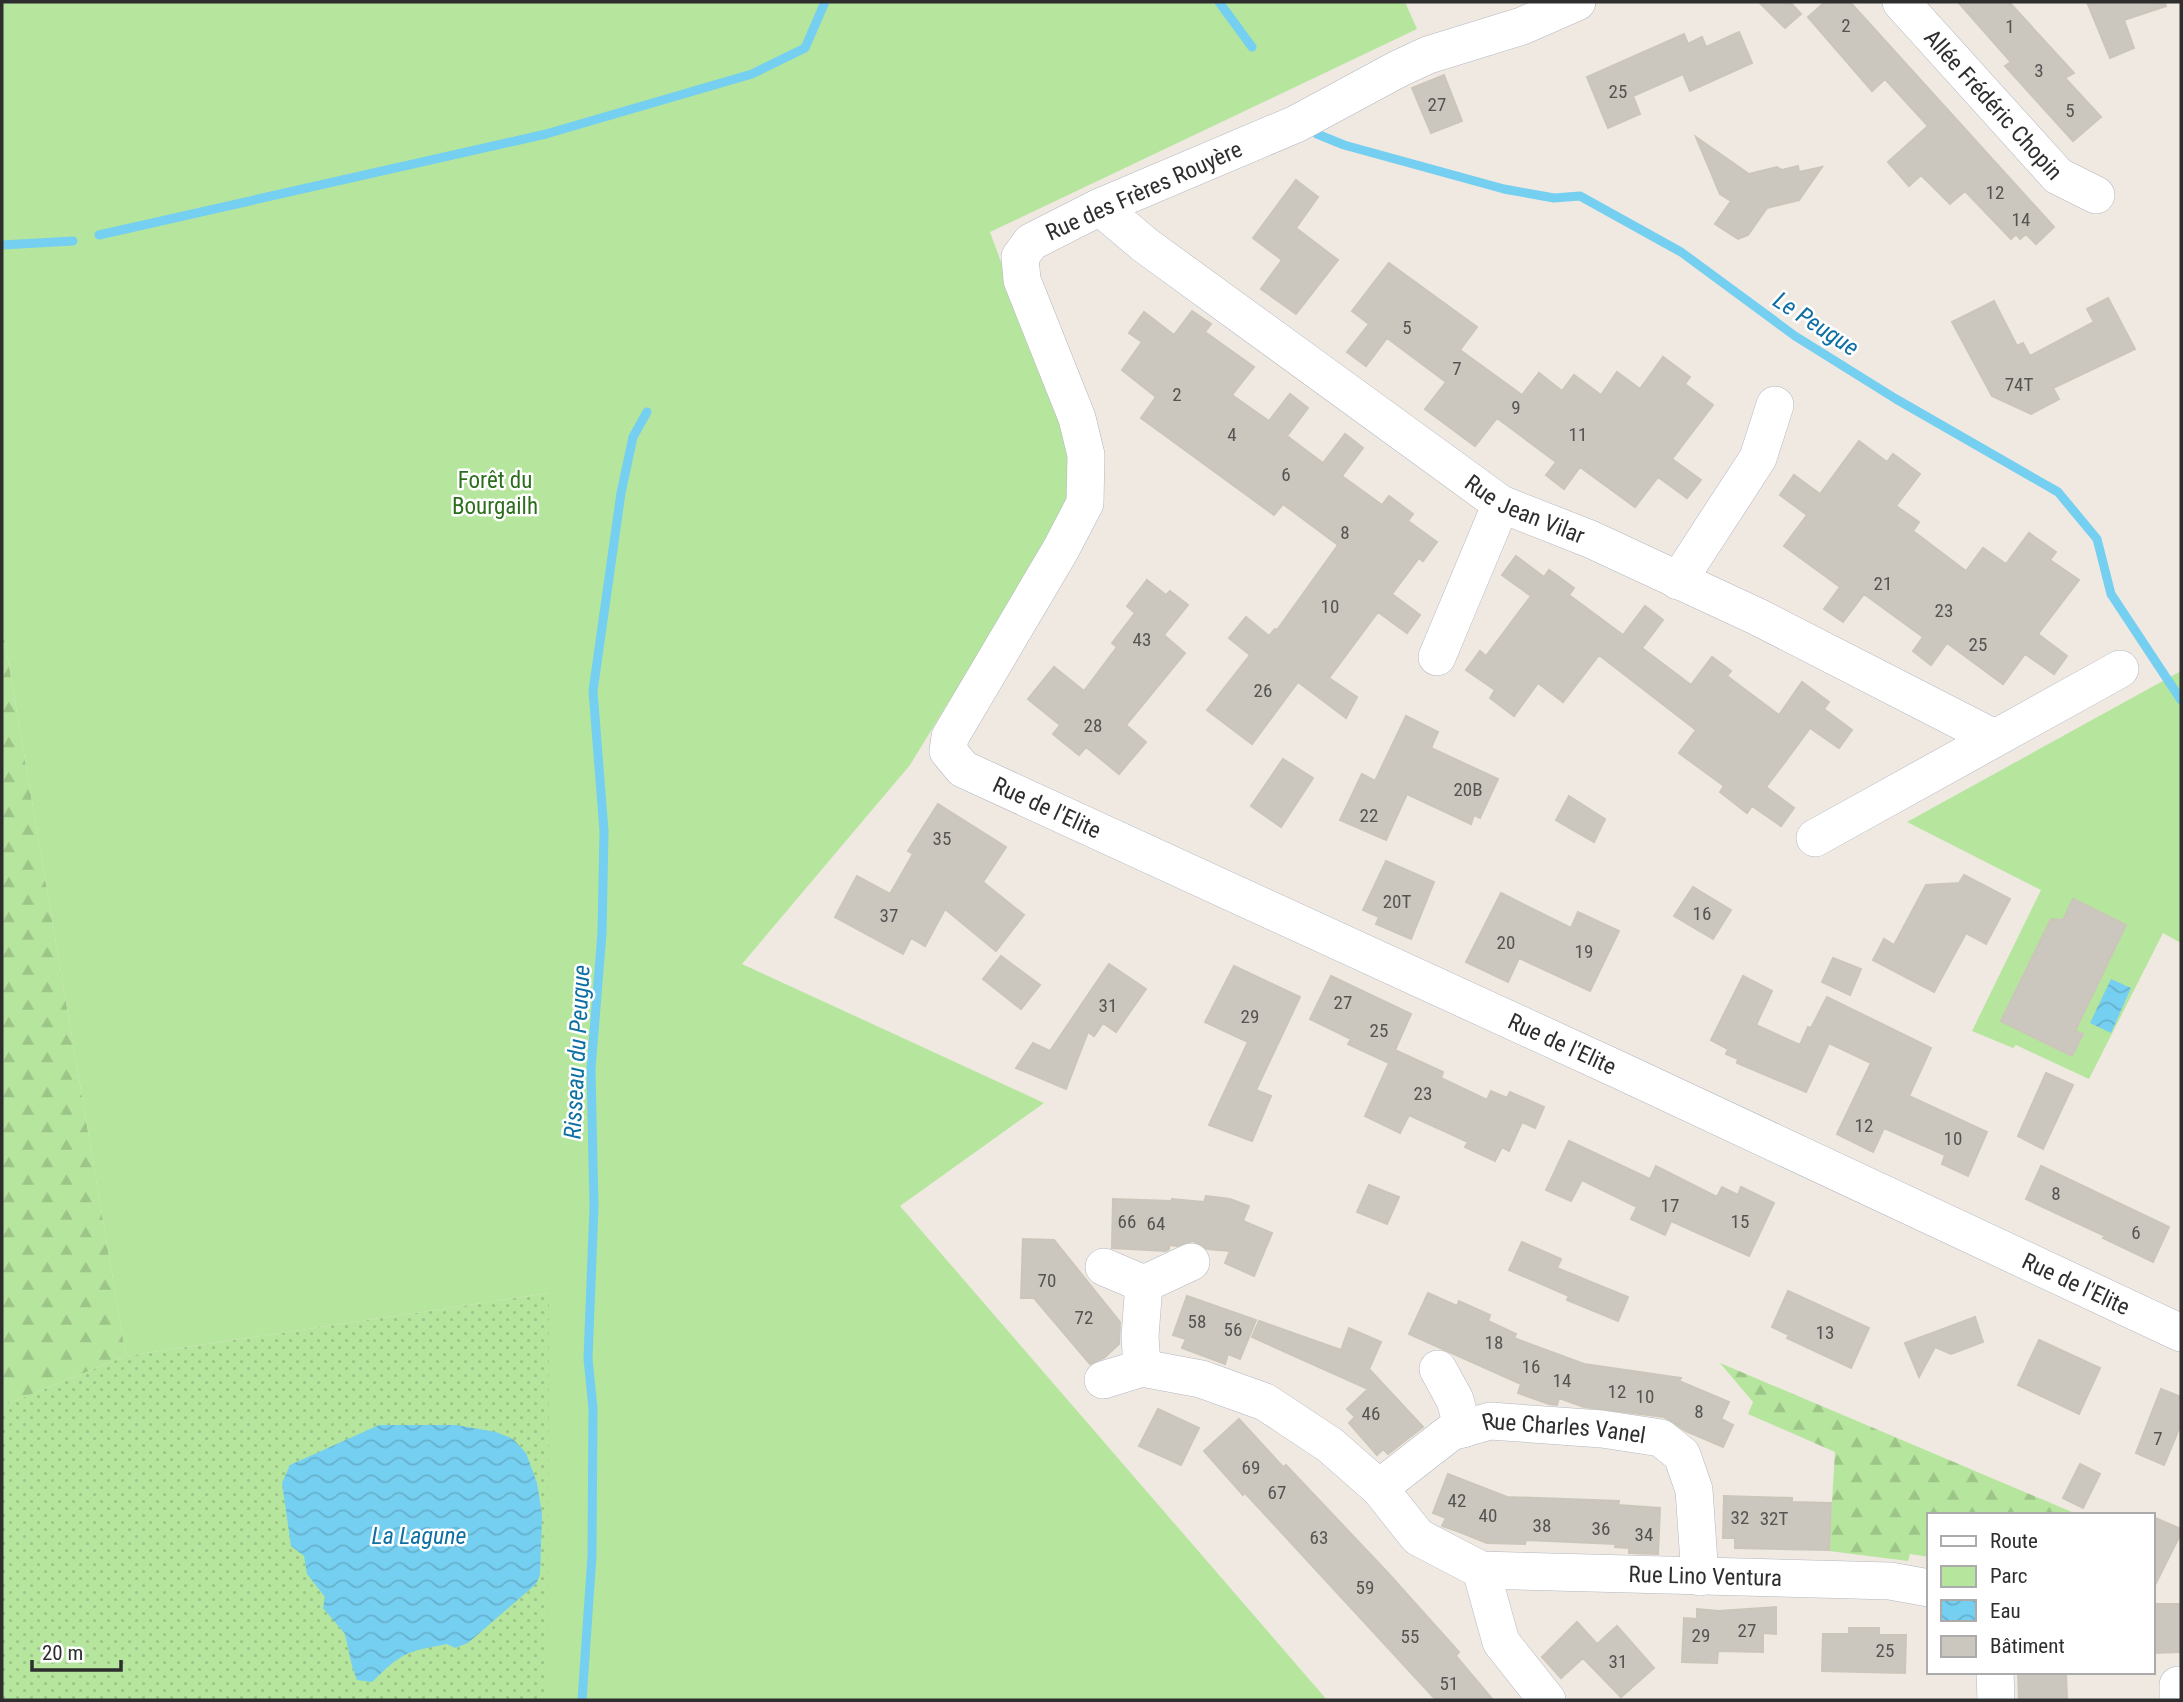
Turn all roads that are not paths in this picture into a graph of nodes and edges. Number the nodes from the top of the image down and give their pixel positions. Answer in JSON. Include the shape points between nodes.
{"nodes":[{"id":1,"x":1577,"y":2,"type":"edge"},
{"id":2,"x":1901,"y":2,"type":"edge"},
{"id":3,"x":2096,"y":195,"type":"dead end"},
{"id":4,"x":1100,"y":207,"type":"junction"},
{"id":5,"x":1775,"y":405,"type":"dead end"},
{"id":6,"x":1501,"y":504,"type":"junction"},
{"id":7,"x":1678,"y":581,"type":"junction"},
{"id":8,"x":1437,"y":657,"type":"dead end"},
{"id":9,"x":2120,"y":669,"type":"dead end"},
{"id":10,"x":1994,"y":738,"type":"junction"},
{"id":11,"x":948,"y":751,"type":"joint"},
{"id":12,"x":1815,"y":838,"type":"dead end"},
{"id":13,"x":1191,"y":1262,"type":"dead end"},
{"id":14,"x":1104,"y":1267,"type":"dead end"},
{"id":15,"x":1144,"y":1284,"type":"junction"},
{"id":16,"x":2181,"y":1334,"type":"edge"},
{"id":17,"x":1142,"y":1368,"type":"junction"},
{"id":18,"x":1438,"y":1369,"type":"dead end"},
{"id":19,"x":1103,"y":1380,"type":"dead end"},
{"id":20,"x":1463,"y":1429,"type":"junction"},
{"id":21,"x":1379,"y":1488,"type":"junction"},
{"id":22,"x":1481,"y":1570,"type":"junction"},
{"id":23,"x":1700,"y":1577,"type":"junction"},
{"id":24,"x":1927,"y":1587,"type":"edge"},
{"id":25,"x":1994,"y":1674,"type":"edge"},
{"id":26,"x":1547,"y":1700,"type":"edge"},
{"id":27,"x":1996,"y":1700,"type":"edge"}],
"edges":[{"from":1,"to":4,"type":"street","name":"Rue des Frères Rouyère","via":[[1522,26],[1428,55],[1296,124]]},
{"from":2,"to":3,"type":"street","name":"Allée Frédéric Chopin","via":[[2058,176]]},
{"from":4,"to":6,"type":"street","name":"Rue Jean Vilar","via":[[1145,245]]},
{"from":4,"to":11,"type":"street","name":"Rue des Frères Rouyère","via":[[1031,242],[1020,257],[1022,280],[1077,418],[1086,455],[1085,503],[962,715]]},
{"from":5,"to":7,"type":"street","via":[[1758,458]]},
{"from":6,"to":7,"type":"street","name":"Rue Jean Vilar"},
{"from":6,"to":8,"type":"street"},
{"from":7,"to":10,"type":"street","name":"Rue Jean Vilar"},
{"from":9,"to":10,"type":"street"},
{"from":10,"to":12,"type":"street"},
{"from":11,"to":16,"type":"street","name":"Rue de l'Elite","via":[[963,769]]},
{"from":13,"to":15,"type":"street"},
{"from":14,"to":15,"type":"street"},
{"from":15,"to":17,"type":"street"},
{"from":17,"to":19,"type":"street","name":"Rue Lino Ventura"},
{"from":17,"to":21,"type":"street","name":"Rue Lino Ventura","via":[[1201,1379],[1265,1402],[1330,1446]]},
{"from":18,"to":20,"type":"street","via":[[1455,1400]]},
{"from":20,"to":21,"type":"street","name":"Rue Charles Vanel","via":[[1451,1432]]},
{"from":20,"to":23,"type":"street","name":"Rue Charles Vanel","via":[[1490,1421],[1661,1438],[1682,1455],[1694,1490]]},
{"from":21,"to":22,"type":"street","name":"Rue Lino Ventura","via":[[1418,1537]]},
{"from":22,"to":23,"type":"street","name":"Rue Lino Ventura"},
{"from":22,"to":26,"type":"street","via":[[1502,1642]]},
{"from":23,"to":24,"type":"street","name":"Rue Lino Ventura","via":[[1891,1581]]},
{"from":25,"to":27,"type":"street"}]}
